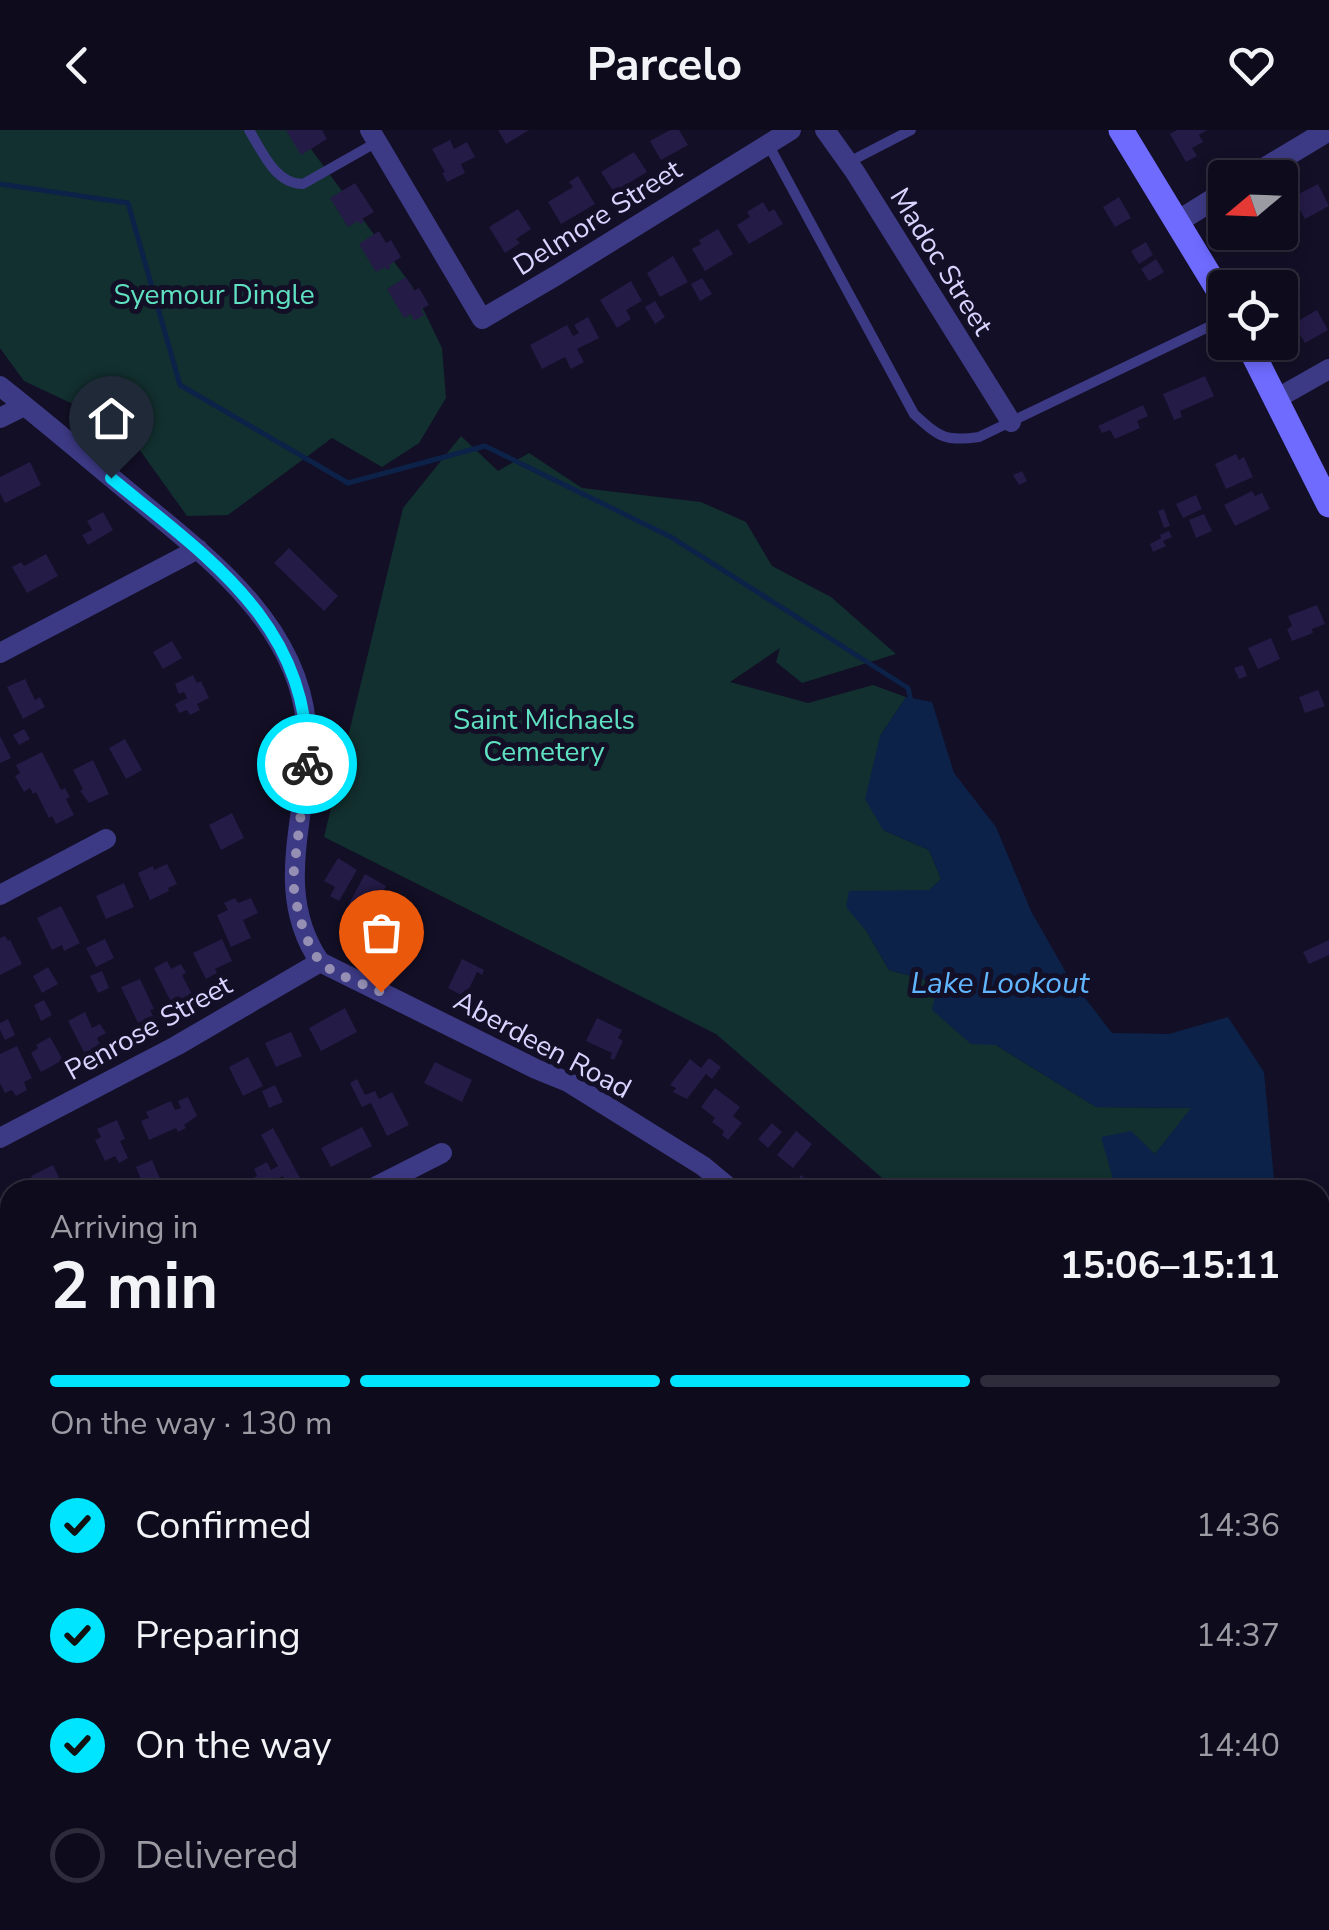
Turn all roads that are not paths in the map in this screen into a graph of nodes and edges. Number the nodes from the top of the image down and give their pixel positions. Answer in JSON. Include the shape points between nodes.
{"nodes":[{"id":1,"x":249,"y":130,"type":"edge"},
{"id":2,"x":397,"y":130,"type":"edge"},
{"id":3,"x":791,"y":130,"type":"edge"},
{"id":4,"x":825,"y":130,"type":"edge"},
{"id":5,"x":912,"y":130,"type":"edge"},
{"id":6,"x":1120,"y":130,"type":"edge"},
{"id":7,"x":1329,"y":130,"type":"edge"},
{"id":8,"x":373,"y":136,"type":"edge"},
{"id":9,"x":768,"y":144,"type":"junction"},
{"id":10,"x":1279,"y":160,"type":"edge"},
{"id":11,"x":848,"y":162,"type":"junction"},
{"id":12,"x":1208,"y":203,"type":"edge"},
{"id":13,"x":1177,"y":222,"type":"junction"},
{"id":14,"x":1208,"y":274,"type":"edge"},
{"id":15,"x":1208,"y":327,"type":"edge"},
{"id":16,"x":1256,"y":360,"type":"edge"},
{"id":17,"x":1329,"y":370,"type":"edge"},
{"id":18,"x":0,"y":386,"type":"edge"},
{"id":19,"x":1276,"y":399,"type":"junction"},
{"id":20,"x":24,"y":406,"type":"junction"},
{"id":21,"x":0,"y":418,"type":"edge"},
{"id":22,"x":1010,"y":422,"type":"junction"},
{"id":23,"x":1329,"y":505,"type":"edge"},
{"id":24,"x":198,"y":550,"type":"junction"},
{"id":25,"x":0,"y":653,"type":"edge"},
{"id":26,"x":106,"y":838,"type":"dead end"},
{"id":27,"x":0,"y":895,"type":"edge"},
{"id":28,"x":320,"y":962,"type":"junction"},
{"id":29,"x":0,"y":1138,"type":"edge"},
{"id":30,"x":442,"y":1153,"type":"dead end"},
{"id":31,"x":389,"y":1180,"type":"edge"},
{"id":32,"x":720,"y":1180,"type":"edge"}],
"edges":[{"from":1,"to":8,"type":"lane","via":[[291,184],[303,184]]},
{"from":2,"to":8,"type":"street"},
{"from":3,"to":9,"type":"street","name":"Delmore Street"},
{"from":4,"to":11,"type":"street","name":"Madoc Street"},
{"from":5,"to":11,"type":"lane"},
{"from":6,"to":13,"type":"main road"},
{"from":7,"to":10,"type":"street"},
{"from":8,"to":9,"type":"street","name":"Delmore Street","via":[[482,319]]},
{"from":9,"to":22,"type":"lane","via":[[914,414],[955,441]]},
{"from":11,"to":22,"type":"street","name":"Madoc Street"},
{"from":12,"to":13,"type":"street"},
{"from":13,"to":14,"type":"main road"},
{"from":15,"to":22,"type":"lane"},
{"from":16,"to":19,"type":"main road"},
{"from":17,"to":19,"type":"street"},
{"from":18,"to":20,"type":"street"},
{"from":19,"to":23,"type":"main road"},
{"from":20,"to":21,"type":"street"},
{"from":20,"to":24,"type":"street"},
{"from":24,"to":25,"type":"street"},
{"from":24,"to":28,"type":"street","via":[[269,626],[301,698],[307,768],[294,893]]},
{"from":26,"to":27,"type":"street"},
{"from":28,"to":29,"type":"street","name":"Penrose Street"},
{"from":28,"to":32,"type":"street","name":"Aberdeen Road","via":[[568,1082]]},
{"from":30,"to":31,"type":"street"}]}
